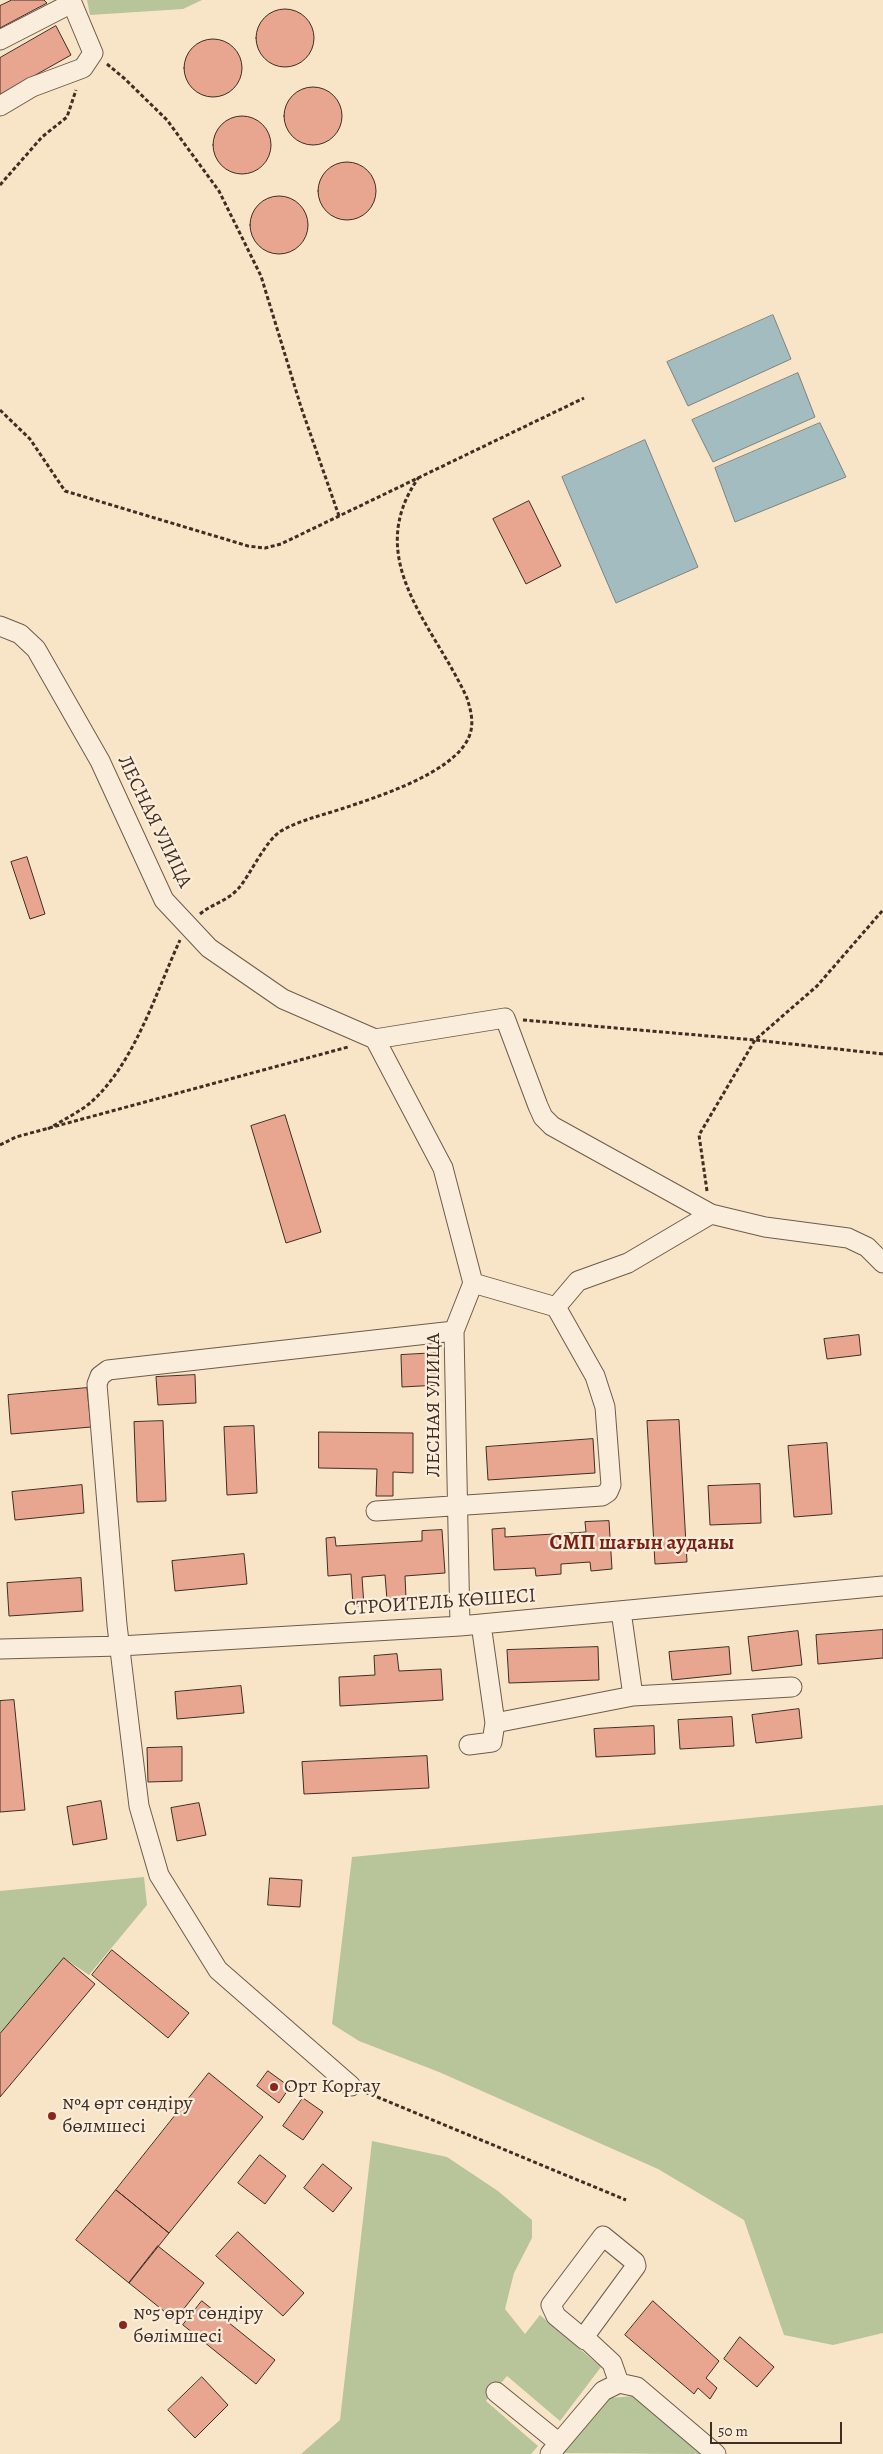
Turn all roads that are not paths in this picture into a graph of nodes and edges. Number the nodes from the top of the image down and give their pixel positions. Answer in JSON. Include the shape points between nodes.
{"nodes":[{"id":1,"x":0,"y":40,"type":"edge"},
{"id":2,"x":0,"y":106,"type":"edge"},
{"id":3,"x":0,"y":626,"type":"edge"},
{"id":4,"x":375,"y":1039,"type":"junction"},
{"id":5,"x":711,"y":1214,"type":"junction"},
{"id":6,"x":883,"y":1263,"type":"edge"},
{"id":7,"x":473,"y":1283,"type":"junction"},
{"id":8,"x":556,"y":1307,"type":"junction"},
{"id":9,"x":454,"y":1331,"type":"junction"},
{"id":10,"x":457,"y":1507,"type":"junction"},
{"id":11,"x":376,"y":1511,"type":"dead end"},
{"id":12,"x":883,"y":1586,"type":"edge"},
{"id":13,"x":621,"y":1611,"type":"junction"},
{"id":14,"x":480,"y":1624,"type":"junction"},
{"id":15,"x":460,"y":1626,"type":"junction"},
{"id":16,"x":120,"y":1646,"type":"junction"},
{"id":17,"x":0,"y":1649,"type":"edge"},
{"id":18,"x":792,"y":1688,"type":"dead end"},
{"id":19,"x":633,"y":1696,"type":"junction"},
{"id":20,"x":495,"y":1723,"type":"junction"},
{"id":21,"x":470,"y":1745,"type":"dead end"},
{"id":22,"x":351,"y":2086,"type":"road end"},
{"id":23,"x":585,"y":2340,"type":"junction"},
{"id":24,"x":619,"y":2383,"type":"junction"},
{"id":25,"x":496,"y":2392,"type":"dead end"},
{"id":26,"x":555,"y":2449,"type":"edge"},
{"id":27,"x":716,"y":2454,"type":"edge"}],
"edges":[{"from":1,"to":2,"type":"street","via":[[72,3],[88,61]]},
{"from":3,"to":4,"type":"street","name":"ЛЕСНАЯ УЛИЦА","via":[[20,634],[36,649],[100,762],[164,900],[209,948],[283,999]]},
{"from":4,"to":5,"type":"street","via":[[505,1018],[538,1106],[552,1126]]},
{"from":4,"to":7,"type":"street","via":[[443,1168]]},
{"from":5,"to":6,"type":"street","via":[[765,1227],[848,1238],[866,1247]]},
{"from":5,"to":8,"type":"street","via":[[628,1263],[578,1281]]},
{"from":7,"to":8,"type":"street"},
{"from":7,"to":9,"type":"street","name":"ЛЕСНАЯ УЛИЦА"},
{"from":8,"to":10,"type":"street","via":[[595,1376],[605,1408],[611,1486],[602,1496]]},
{"from":9,"to":10,"type":"street","name":"ЛЕСНАЯ УЛИЦА"},
{"from":9,"to":16,"type":"street","via":[[154,1364],[108,1370],[100,1376],[98,1384]]},
{"from":10,"to":11,"type":"street"},
{"from":10,"to":15,"type":"street","name":"ЛЕСНАЯ УЛИЦА"},
{"from":12,"to":13,"type":"street","name":"СТРОИТЕЛЬ КӨШЕСІ"},
{"from":13,"to":14,"type":"street","name":"СТРОИТЕЛЬ КӨШЕСІ"},
{"from":13,"to":19,"type":"street"},
{"from":14,"to":15,"type":"street","name":"СТРОИТЕЛЬ КӨШЕСІ"},
{"from":14,"to":20,"type":"street"},
{"from":15,"to":16,"type":"street","name":"СТРОИТЕЛЬ КӨШЕСІ"},
{"from":16,"to":17,"type":"street","name":"СТРОИТЕЛЬ КӨШЕСІ"},
{"from":16,"to":22,"type":"street","via":[[139,1806],[159,1875],[218,1970]]},
{"from":18,"to":19,"type":"street"},
{"from":19,"to":20,"type":"street"},
{"from":20,"to":21,"type":"street","via":[[492,1742]]},
{"from":23,"to":23,"type":"street","via":[[584,2334],[636,2266],[636,2262],[603,2236],[551,2305],[556,2316]]},
{"from":23,"to":24,"type":"street","via":[[612,2363]]},
{"from":24,"to":26,"type":"street","via":[[603,2391]]},
{"from":24,"to":27,"type":"street","via":[[637,2387]]},
{"from":25,"to":26,"type":"street"}]}
